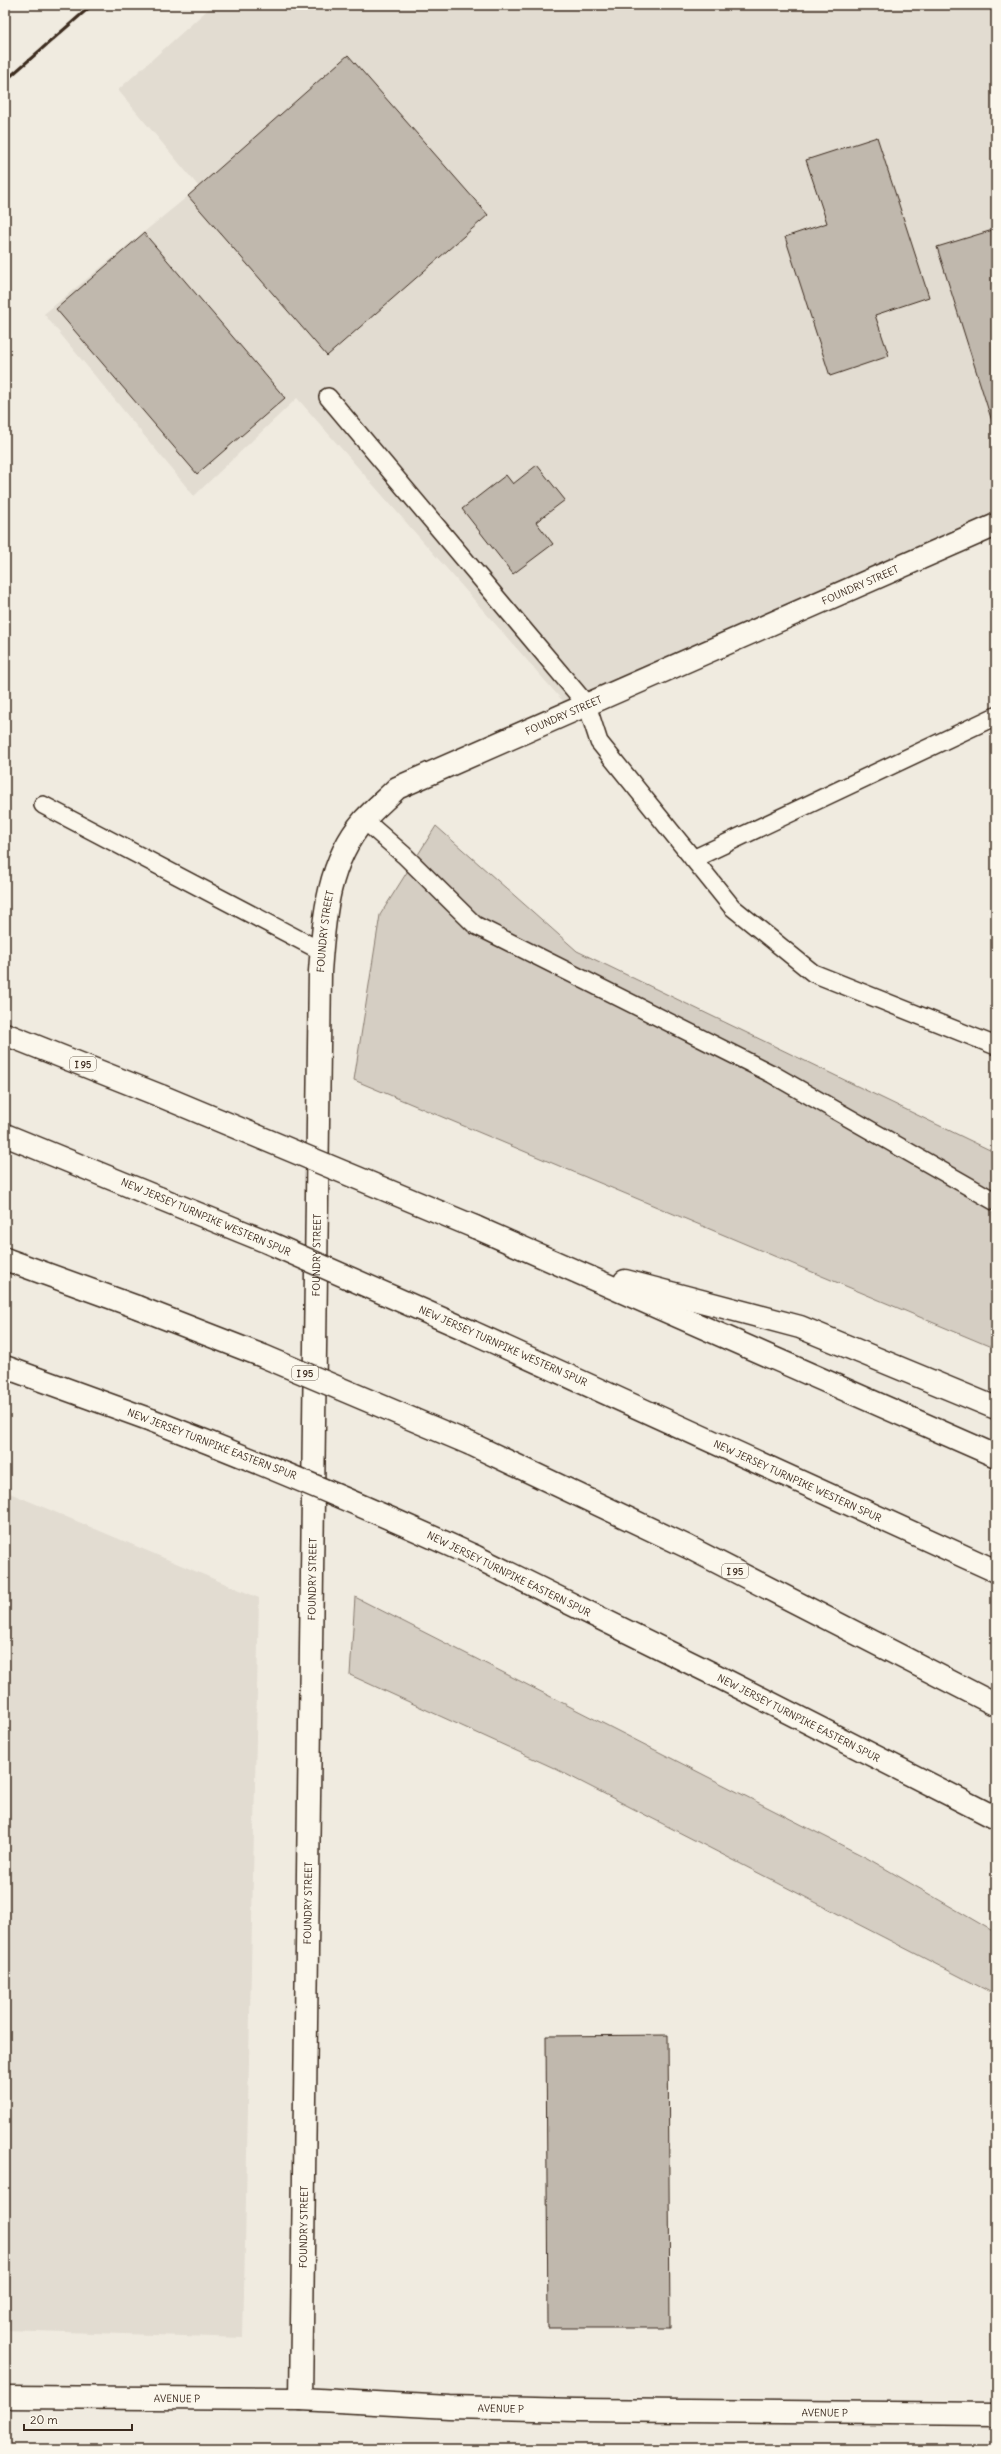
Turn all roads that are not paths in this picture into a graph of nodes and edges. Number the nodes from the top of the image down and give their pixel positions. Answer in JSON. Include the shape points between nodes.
{"nodes":[{"id":1,"x":328,"y":397,"type":"dead end"},
{"id":2,"x":996,"y":525,"type":"edge"},
{"id":3,"x":586,"y":705,"type":"junction"},
{"id":4,"x":996,"y":716,"type":"edge"},
{"id":5,"x":43,"y":805,"type":"dead end"},
{"id":6,"x":364,"y":820,"type":"junction"},
{"id":7,"x":693,"y":859,"type":"junction"},
{"id":8,"x":321,"y":951,"type":"junction"},
{"id":9,"x":5,"y":1034,"type":"edge"},
{"id":10,"x":996,"y":1046,"type":"edge"},
{"id":11,"x":5,"y":1135,"type":"edge"},
{"id":12,"x":996,"y":1202,"type":"edge"},
{"id":13,"x":5,"y":1259,"type":"edge"},
{"id":14,"x":560,"y":1264,"type":"junction"},
{"id":15,"x":5,"y":1367,"type":"edge"},
{"id":16,"x":996,"y":1408,"type":"edge"},
{"id":17,"x":996,"y":1456,"type":"edge"},
{"id":18,"x":996,"y":1571,"type":"edge"},
{"id":19,"x":996,"y":1705,"type":"edge"},
{"id":20,"x":996,"y":1818,"type":"edge"},
{"id":21,"x":5,"y":2397,"type":"edge"},
{"id":22,"x":301,"y":2399,"type":"junction"},
{"id":23,"x":996,"y":2414,"type":"edge"}],
"edges":[{"from":1,"to":3,"type":"lane"},
{"from":2,"to":3,"type":"main road","name":"FOUNDRY STREET"},
{"from":3,"to":6,"type":"main road","name":"FOUNDRY STREET","via":[[397,788]]},
{"from":3,"to":7,"type":"lane","via":[[599,742]]},
{"from":4,"to":7,"type":"lane"},
{"from":5,"to":8,"type":"lane"},
{"from":6,"to":8,"type":"main road","name":"FOUNDRY STREET","via":[[339,857],[326,898]]},
{"from":6,"to":12,"type":"lane","via":[[475,924],[772,1074]]},
{"from":7,"to":10,"type":"lane","via":[[732,907],[813,973]]},
{"from":8,"to":22,"type":"main road","name":"FOUNDRY STREET"},
{"from":9,"to":14,"type":"main road","number":"I 95","bridge":true,"via":[[161,1096]]},
{"from":11,"to":18,"type":"main road","name":"NEW JERSEY TURNPIKE WESTERN SPUR","bridge":true,"via":[[472,1332]]},
{"from":13,"to":19,"type":"main road","number":"I 95","bridge":true,"via":[[263,1356],[471,1444],[701,1554]]},
{"from":14,"to":16,"type":"main road","via":[[800,1327]]},
{"from":14,"to":17,"type":"main road","number":"I 95"},
{"from":15,"to":20,"type":"main road","name":"NEW JERSEY TURNPIKE EASTERN SPUR","bridge":true,"via":[[270,1466],[474,1556]]},
{"from":21,"to":22,"type":"main road","name":"AVENUE P"},
{"from":22,"to":23,"type":"main road","name":"AVENUE P","via":[[449,2407]]}]}
